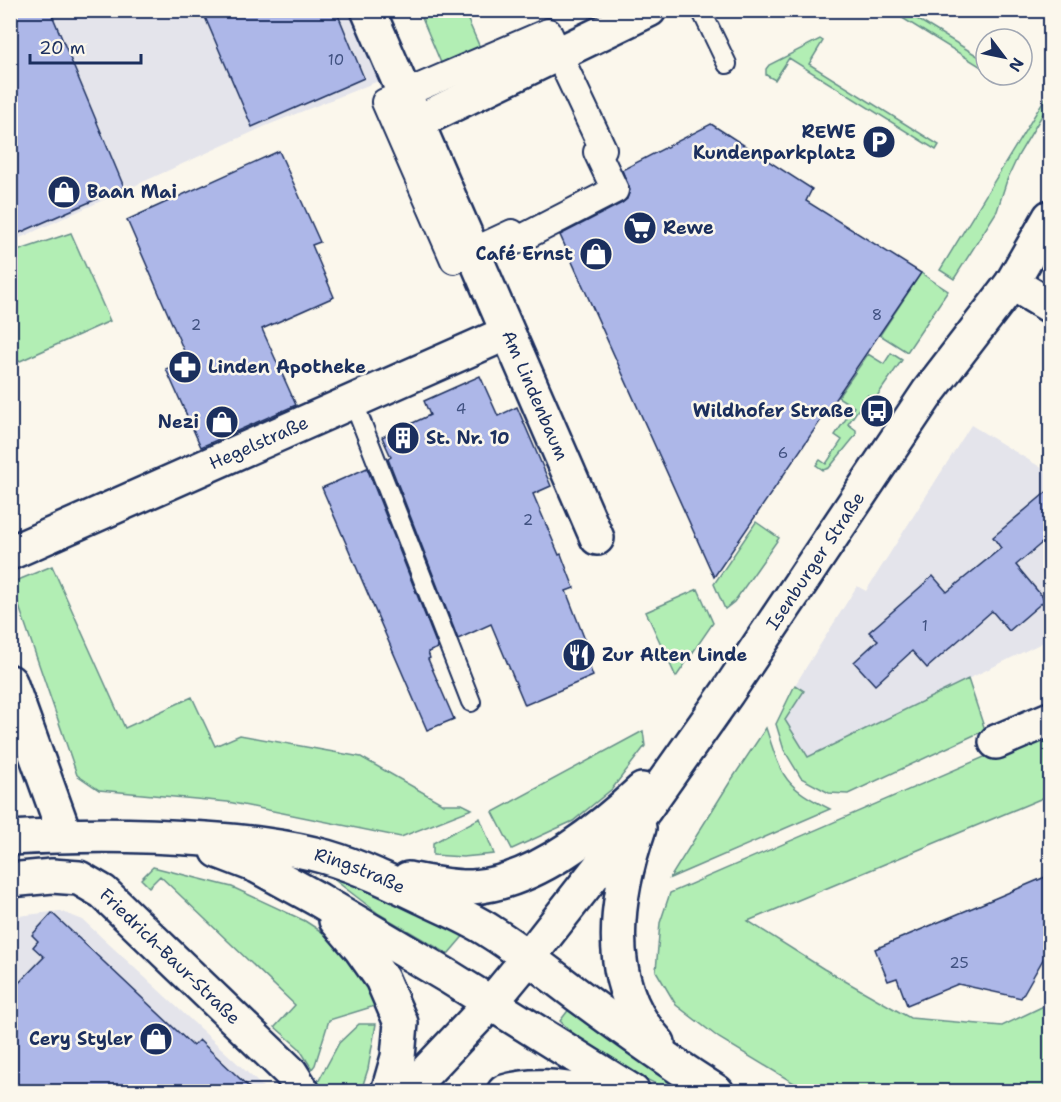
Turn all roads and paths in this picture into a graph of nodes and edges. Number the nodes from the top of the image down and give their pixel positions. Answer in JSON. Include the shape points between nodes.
{"nodes":[{"id":1,"x":368,"y":10,"type":"edge"},
{"id":2,"x":701,"y":10,"type":"edge"},
{"id":3,"x":644,"y":11,"type":"edge"},
{"id":4,"x":559,"y":55,"type":"junction"},
{"id":5,"x":727,"y":64,"type":"dead end"},
{"id":6,"x":409,"y":108,"type":"junction"},
{"id":7,"x":1050,"y":217,"type":"edge"},
{"id":8,"x":472,"y":252,"type":"junction"},
{"id":9,"x":1011,"y":283,"type":"junction"},
{"id":10,"x":1050,"y":306,"type":"edge"},
{"id":11,"x":507,"y":333,"type":"junction"},
{"id":12,"x":353,"y":401,"type":"junction"},
{"id":13,"x":597,"y":538,"type":"dead end"},
{"id":14,"x":10,"y":553,"type":"edge"},
{"id":15,"x":10,"y":682,"type":"edge"},
{"id":16,"x":471,"y":702,"type":"dead end"},
{"id":17,"x":1050,"y":718,"type":"edge"},
{"id":18,"x":707,"y":721,"type":"junction"},
{"id":19,"x":996,"y":742,"type":"dead end"},
{"id":20,"x":645,"y":809,"type":"junction"},
{"id":21,"x":65,"y":835,"type":"junction"},
{"id":22,"x":173,"y":836,"type":"junction"},
{"id":23,"x":10,"y":838,"type":"edge"},
{"id":24,"x":370,"y":873,"type":"junction"},
{"id":25,"x":10,"y":880,"type":"edge"},
{"id":26,"x":319,"y":900,"type":"junction"},
{"id":27,"x":529,"y":957,"type":"junction"},
{"id":28,"x":491,"y":1003,"type":"junction"},
{"id":29,"x":686,"y":1073,"type":"junction"},
{"id":30,"x":303,"y":1092,"type":"edge"},
{"id":31,"x":388,"y":1092,"type":"edge"},
{"id":32,"x":406,"y":1092,"type":"edge"},
{"id":33,"x":504,"y":1092,"type":"edge"},
{"id":34,"x":587,"y":1092,"type":"edge"},
{"id":35,"x":633,"y":1092,"type":"edge"},
{"id":36,"x":717,"y":1092,"type":"edge"}],
"edges":[{"from":1,"to":6,"type":"main road","name":"Am Lindenbaum"},
{"from":2,"to":5,"type":"lane"},
{"from":3,"to":4,"type":"main road"},
{"from":4,"to":6,"type":"main road"},
{"from":4,"to":8,"type":"street","via":[[603,149],[597,152],[615,190],[516,241],[512,233]]},
{"from":6,"to":8,"type":"main road","name":"Am Lindenbaum"},
{"from":7,"to":9,"type":"main road","name":"Isenburger Straße"},
{"from":8,"to":11,"type":"main road","name":"Am Lindenbaum"},
{"from":9,"to":10,"type":"main road"},
{"from":9,"to":18,"type":"main road","name":"Isenburger Straße","via":[[929,391]]},
{"from":11,"to":12,"type":"main road","name":"Hegelstraße"},
{"from":11,"to":13,"type":"main road","name":"Am Lindenbaum"},
{"from":12,"to":14,"type":"main road","name":"Hegelstraße"},
{"from":12,"to":16,"type":"lane"},
{"from":15,"to":21,"type":"main road"},
{"from":17,"to":19,"type":"main road"},
{"from":18,"to":20,"type":"main road","name":"Isenburger Straße"},
{"from":18,"to":24,"type":"main road","via":[[628,803],[573,846],[534,869],[470,887]]},
{"from":20,"to":27,"type":"main road","name":"Isenburger Straße"},
{"from":20,"to":29,"type":"main road","via":[[628,858],[620,902],[617,929],[621,969],[634,1010]]},
{"from":21,"to":22,"type":"main road","name":"Ringstraße"},
{"from":21,"to":23,"type":"main road","name":"Ringstraße"},
{"from":22,"to":24,"type":"main road","name":"Ringstraße","via":[[292,849]]},
{"from":22,"to":26,"type":"main road","name":"Ringstraße","via":[[257,866]]},
{"from":24,"to":27,"type":"main road","name":"Ringstraße","via":[[489,930]]},
{"from":25,"to":30,"type":"main road","name":"Friedrich-Baur-Straße","via":[[79,878],[103,892],[291,1073]]},
{"from":26,"to":28,"type":"main road","name":"Ringstraße"},
{"from":26,"to":31,"type":"main road","via":[[382,979],[397,1011],[398,1057]]},
{"from":27,"to":28,"type":"main road","name":"Isenburger Straße"},
{"from":27,"to":29,"type":"main road","name":"Ringstraße"},
{"from":28,"to":32,"type":"main road","name":"Isenburger Straße"},
{"from":28,"to":35,"type":"main road","name":"Ringstraße"},
{"from":29,"to":36,"type":"main road"},
{"from":33,"to":34,"type":"main road","via":[[534,1086]]}]}
